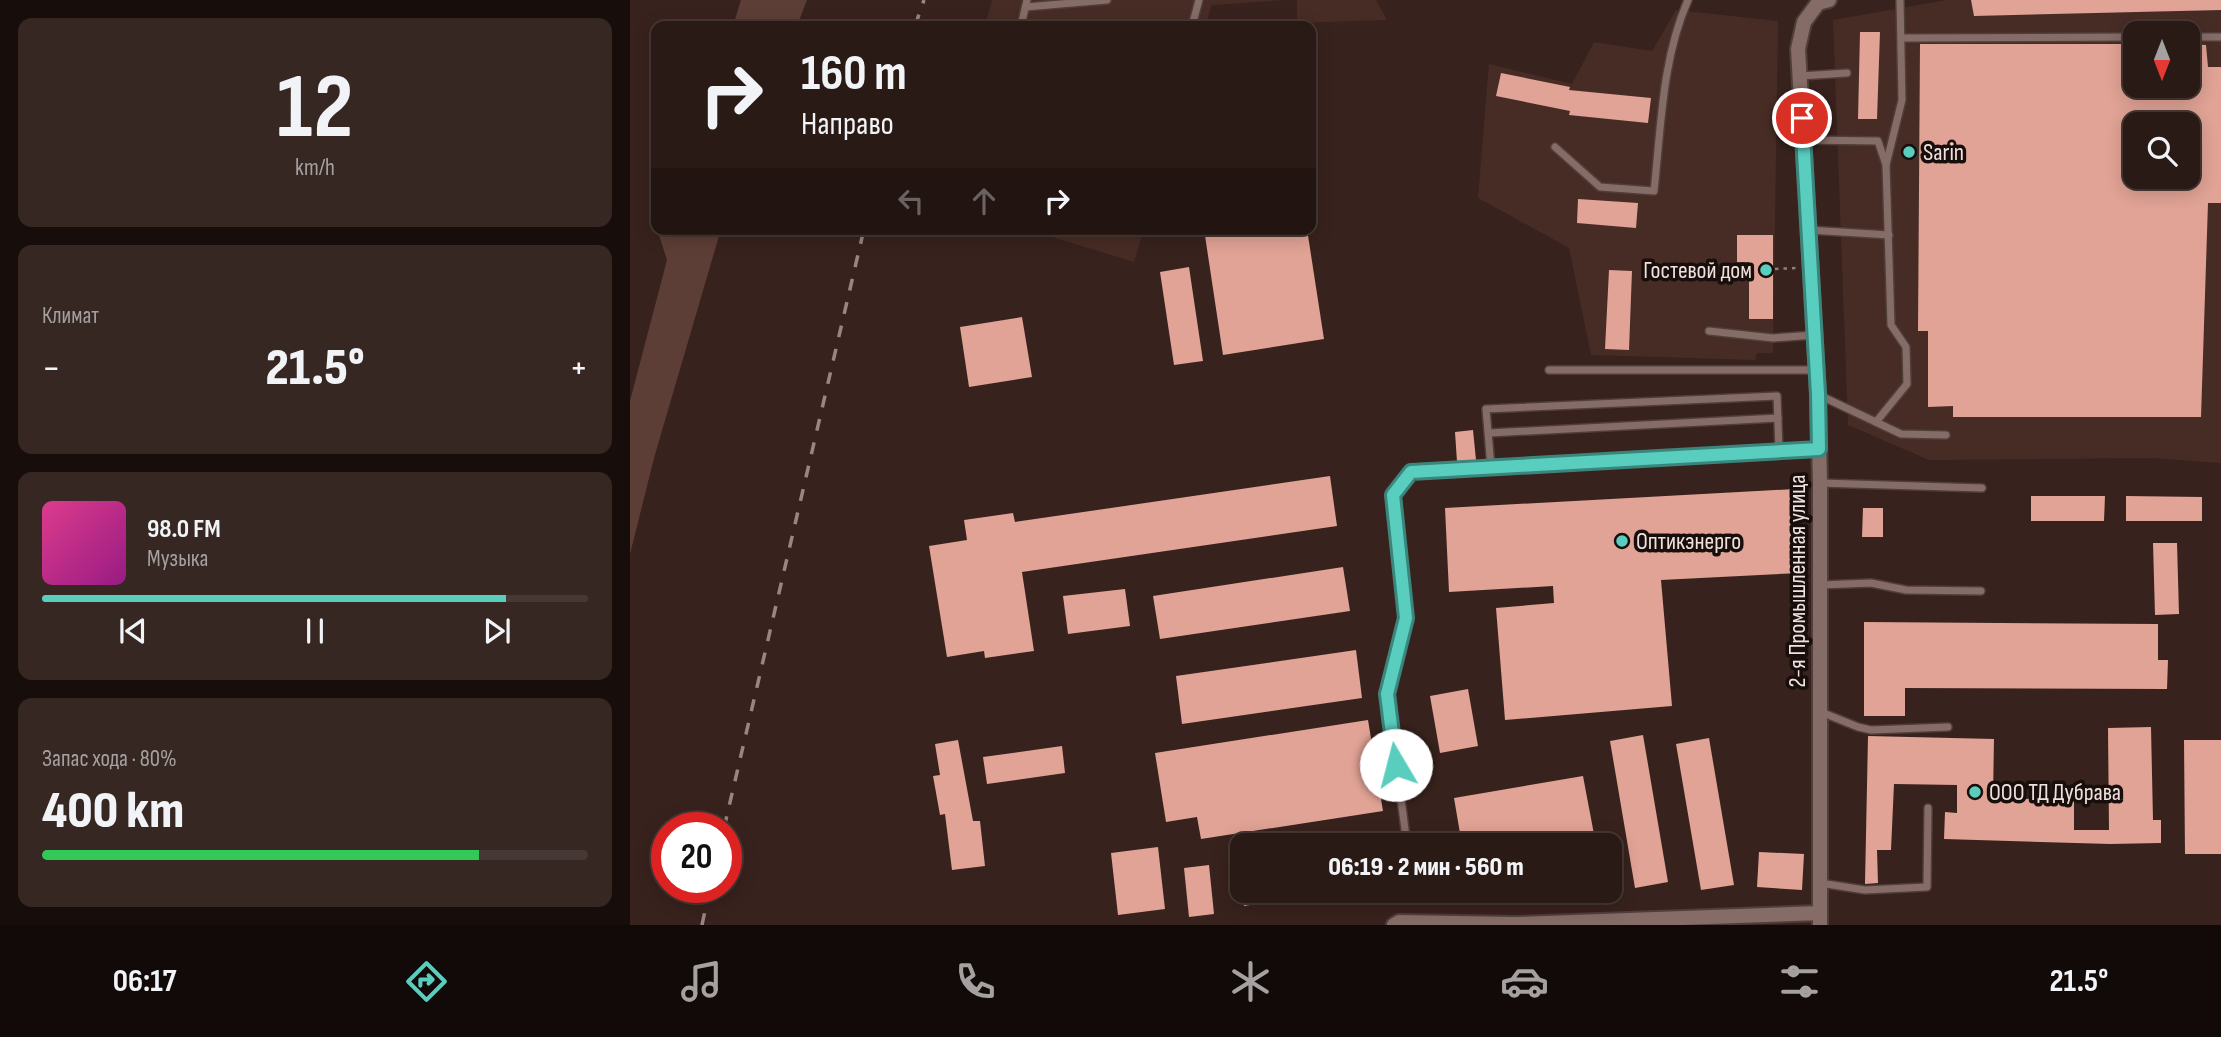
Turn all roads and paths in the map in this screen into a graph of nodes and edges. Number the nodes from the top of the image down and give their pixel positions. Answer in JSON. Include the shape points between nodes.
{"nodes":[{"id":1,"x":1107,"y":0,"type":"edge"},
{"id":2,"x":1199,"y":0,"type":"edge"},
{"id":3,"x":1688,"y":0,"type":"edge"},
{"id":4,"x":1829,"y":0,"type":"edge"},
{"id":5,"x":1900,"y":0,"type":"edge"},
{"id":6,"x":1026,"y":3,"type":"edge"},
{"id":7,"x":1022,"y":21,"type":"edge"},
{"id":8,"x":1193,"y":21,"type":"edge"},
{"id":9,"x":2123,"y":37,"type":"edge"},
{"id":10,"x":2200,"y":37,"type":"edge"},
{"id":11,"x":2221,"y":37,"type":"edge"},
{"id":12,"x":1902,"y":38,"type":"junction"},
{"id":13,"x":1847,"y":73,"type":"dead end"},
{"id":14,"x":1799,"y":76,"type":"junction"},
{"id":15,"x":1803,"y":139,"type":"junction"},
{"id":16,"x":1556,"y":148,"type":"dead end"},
{"id":17,"x":1886,"y":165,"type":"junction"},
{"id":18,"x":1808,"y":230,"type":"junction"},
{"id":19,"x":1889,"y":235,"type":"junction"},
{"id":20,"x":1810,"y":267,"type":"junction"},
{"id":21,"x":1774,"y":269,"type":"dead end"},
{"id":22,"x":1709,"y":331,"type":"dead end"},
{"id":23,"x":1814,"y":335,"type":"junction"},
{"id":24,"x":1549,"y":370,"type":"dead end"},
{"id":25,"x":1816,"y":370,"type":"junction"},
{"id":26,"x":1818,"y":394,"type":"junction"},
{"id":27,"x":1778,"y":418,"type":"junction"},
{"id":28,"x":1876,"y":422,"type":"junction"},
{"id":29,"x":1489,"y":433,"type":"junction"},
{"id":30,"x":1946,"y":435,"type":"dead end"},
{"id":31,"x":1819,"y":449,"type":"junction"},
{"id":32,"x":1779,"y":451,"type":"junction"},
{"id":33,"x":1492,"y":467,"type":"junction"},
{"id":34,"x":1821,"y":483,"type":"junction"},
{"id":35,"x":1982,"y":488,"type":"dead end"},
{"id":36,"x":1820,"y":584,"type":"junction"},
{"id":37,"x":1981,"y":592,"type":"dead end"},
{"id":38,"x":1820,"y":712,"type":"junction"},
{"id":39,"x":1948,"y":727,"type":"dead end"},
{"id":40,"x":1928,"y":808,"type":"dead end"},
{"id":41,"x":1405,"y":833,"type":"edge"},
{"id":42,"x":1820,"y":883,"type":"junction"},
{"id":43,"x":1820,"y":919,"type":"edge"},
{"id":44,"x":1394,"y":925,"type":"edge"},
{"id":45,"x":1518,"y":925,"type":"edge"}],
"edges":[{"from":1,"to":6,"type":"lane"},
{"from":2,"to":8,"type":"lane"},
{"from":3,"to":16,"type":"lane","via":[[1664,92],[1654,191],[1600,187]]},
{"from":4,"to":14,"type":"street","name":"2-я Промышленная улица","via":[[1818,3],[1804,22]]},
{"from":5,"to":12,"type":"lane"},
{"from":6,"to":7,"type":"lane"},
{"from":9,"to":12,"type":"lane"},
{"from":10,"to":11,"type":"lane"},
{"from":12,"to":17,"type":"lane","via":[[1902,100]]},
{"from":13,"to":14,"type":"lane"},
{"from":14,"to":15,"type":"street","name":"2-я Промышленная улица"},
{"from":15,"to":17,"type":"lane","via":[[1878,141]]},
{"from":15,"to":18,"type":"street","name":"2-я Промышленная улица"},
{"from":17,"to":19,"type":"lane"},
{"from":18,"to":19,"type":"lane"},
{"from":18,"to":20,"type":"street","name":"2-я Промышленная улица"},
{"from":19,"to":28,"type":"lane","via":[[1891,325],[1906,347],[1908,384]]},
{"from":20,"to":21,"type":"path"},
{"from":20,"to":23,"type":"street","name":"2-я Промышленная улица"},
{"from":22,"to":23,"type":"lane","via":[[1773,338]]},
{"from":23,"to":25,"type":"street","name":"2-я Промышленная улица"},
{"from":24,"to":25,"type":"lane"},
{"from":25,"to":26,"type":"street","name":"2-я Промышленная улица"},
{"from":26,"to":28,"type":"lane"},
{"from":26,"to":31,"type":"street","name":"2-я Промышленная улица"},
{"from":27,"to":29,"type":"lane"},
{"from":27,"to":29,"type":"lane","via":[[1777,396],[1486,409]]},
{"from":27,"to":32,"type":"lane"},
{"from":28,"to":30,"type":"lane","via":[[1901,434]]},
{"from":29,"to":33,"type":"lane"},
{"from":31,"to":32,"type":"lane"},
{"from":31,"to":34,"type":"street","name":"2-я Промышленная улица"},
{"from":32,"to":33,"type":"lane"},
{"from":33,"to":41,"type":"lane","via":[[1411,472],[1393,495],[1406,618],[1387,694]]},
{"from":34,"to":35,"type":"lane"},
{"from":34,"to":36,"type":"street","name":"2-я Промышленная улица"},
{"from":36,"to":37,"type":"lane","via":[[1871,583],[1906,590]]},
{"from":36,"to":38,"type":"street","name":"2-я Промышленная улица"},
{"from":38,"to":39,"type":"lane","via":[[1871,730]]},
{"from":38,"to":42,"type":"street","name":"2-я Промышленная улица"},
{"from":40,"to":42,"type":"lane","via":[[1927,887],[1865,890]]},
{"from":42,"to":43,"type":"street","name":"2-я Промышленная улица"},
{"from":43,"to":45,"type":"street"},
{"from":44,"to":45,"type":"street"}]}
